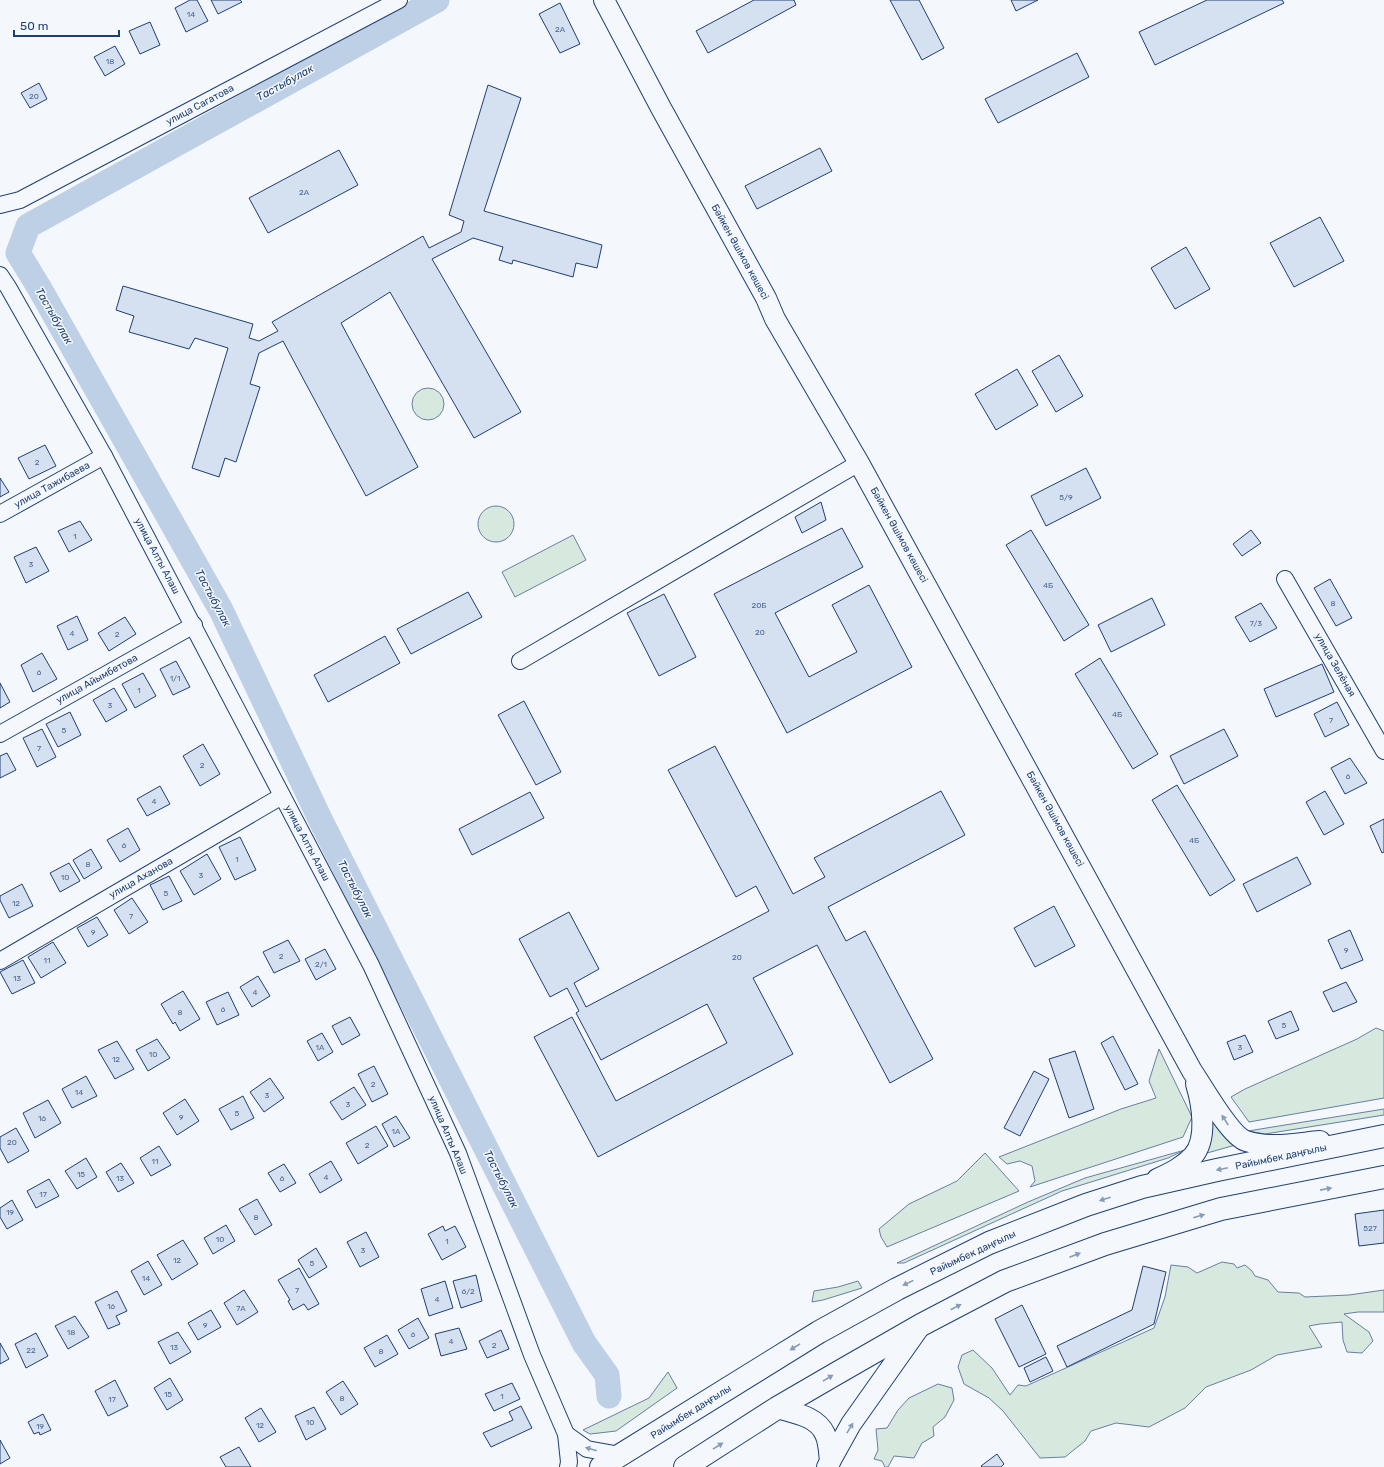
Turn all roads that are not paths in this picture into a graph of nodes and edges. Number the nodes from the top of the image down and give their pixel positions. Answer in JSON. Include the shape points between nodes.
{"nodes":[{"id":1,"x":399,"y":0,"type":"edge"},
{"id":2,"x":604,"y":0,"type":"edge"},
{"id":3,"x":0,"y":205,"type":"edge"},
{"id":4,"x":3,"y":285,"type":"edge"},
{"id":5,"x":104,"y":456,"type":"junction"},
{"id":6,"x":859,"y":462,"type":"junction"},
{"id":7,"x":0,"y":514,"type":"edge"},
{"id":8,"x":1285,"y":579,"type":"dead end"},
{"id":9,"x":194,"y":625,"type":"junction"},
{"id":10,"x":520,"y":661,"type":"dead end"},
{"id":11,"x":0,"y":734,"type":"edge"},
{"id":12,"x":1384,"y":751,"type":"edge"},
{"id":13,"x":282,"y":796,"type":"junction"},
{"id":14,"x":0,"y":961,"type":"edge"},
{"id":15,"x":1192,"y":1071,"type":"junction"},
{"id":16,"x":1382,"y":1136,"type":"edge"},
{"id":17,"x":1384,"y":1177,"type":"edge"},
{"id":18,"x":1142,"y":1187,"type":"junction"},
{"id":19,"x":921,"y":1325,"type":"junction"},
{"id":20,"x":777,"y":1408,"type":"junction"},
{"id":21,"x":566,"y":1434,"type":"junction"},
{"id":22,"x":620,"y":1455,"type":"junction"},
{"id":23,"x":829,"y":1464,"type":"edge"},
{"id":24,"x":568,"y":1467,"type":"edge"},
{"id":25,"x":601,"y":1467,"type":"edge"},
{"id":26,"x":685,"y":1467,"type":"edge"}],
"edges":[{"from":1,"to":3,"type":"street","name":"улица Сагатова","via":[[20,200]]},
{"from":2,"to":6,"type":"main road","name":"Бәйкен Әшімов көшесі","via":[[775,319]]},
{"from":4,"to":5,"type":"street","name":"улица Алты Алаш"},
{"from":5,"to":7,"type":"street","name":"улица Тажибаева"},
{"from":5,"to":9,"type":"street","name":"улица Алты Алаш"},
{"from":6,"to":10,"type":"street"},
{"from":6,"to":15,"type":"main road","name":"Бәйкен Әшімов көшесі"},
{"from":8,"to":12,"type":"street","name":"улица Зелёная"},
{"from":9,"to":11,"type":"street","name":"улица Айымбетова"},
{"from":9,"to":13,"type":"street","name":"улица Алты Алаш"},
{"from":13,"to":14,"type":"street","name":"улица Аханова"},
{"from":13,"to":21,"type":"street","name":"улица Алты Алаш","via":[[371,965],[458,1153],[532,1355]]},
{"from":16,"to":15,"type":"main road","one_way":true,"via":[[1271,1145],[1245,1141],[1231,1129]]},
{"from":15,"to":18,"type":"main road","via":[[1201,1102],[1202,1138],[1194,1155],[1180,1167]]},
{"from":16,"to":18,"type":"highway","name":"Райымбек даңғылы","one_way":true},
{"from":19,"to":17,"type":"highway","one_way":true,"via":[[1005,1281],[1105,1244],[1221,1209]]},
{"from":18,"to":22,"type":"highway","name":"Райымбек даңғылы","one_way":true,"via":[[989,1244],[897,1289],[819,1332]]},
{"from":20,"to":19,"type":"highway","one_way":true},
{"from":23,"to":19,"type":"main road","one_way":true,"via":[[851,1424]]},
{"from":20,"to":23,"type":"main road","via":[[804,1415],[818,1423],[826,1434]]},
{"from":26,"to":20,"type":"highway","one_way":true},
{"from":22,"to":21,"type":"street","one_way":true,"via":[[587,1449]]},
{"from":21,"to":24,"type":"street"},
{"from":22,"to":25,"type":"highway","name":"Райымбек даңғылы"}]}
